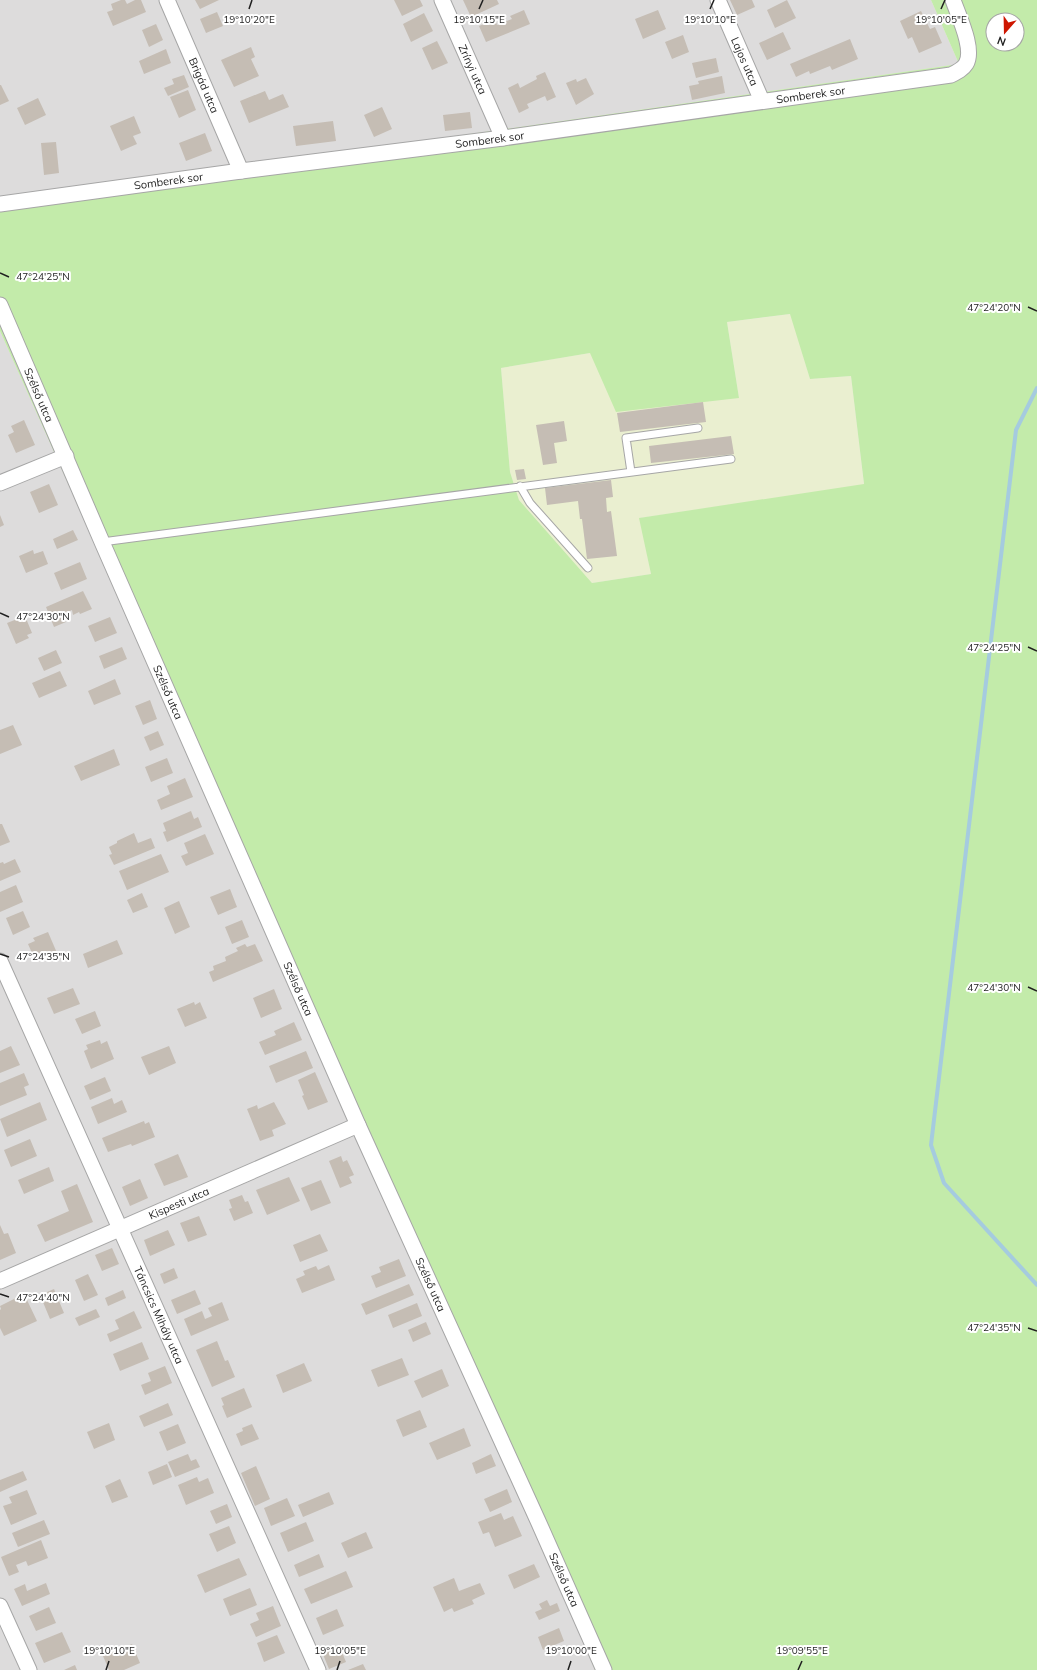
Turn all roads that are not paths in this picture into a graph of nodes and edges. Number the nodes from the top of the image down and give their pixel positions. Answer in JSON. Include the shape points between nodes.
{"nodes":[{"id":1,"x":167,"y":0,"type":"edge"},
{"id":2,"x":442,"y":0,"type":"edge"},
{"id":3,"x":718,"y":0,"type":"edge"},
{"id":4,"x":952,"y":0,"type":"edge"},
{"id":5,"x":762,"y":102,"type":"junction"},
{"id":6,"x":503,"y":138,"type":"junction"},
{"id":7,"x":240,"y":171,"type":"junction"},
{"id":8,"x":0,"y":204,"type":"edge"},
{"id":9,"x":0,"y":305,"type":"edge"},
{"id":10,"x":698,"y":428,"type":"dead end"},
{"id":11,"x":66,"y":456,"type":"junction"},
{"id":12,"x":731,"y":459,"type":"dead end"},
{"id":13,"x":631,"y":472,"type":"junction"},
{"id":14,"x":0,"y":483,"type":"edge"},
{"id":15,"x":520,"y":486,"type":"junction"},
{"id":16,"x":102,"y":542,"type":"junction"},
{"id":17,"x":588,"y":568,"type":"dead end"},
{"id":18,"x":0,"y":961,"type":"edge"},
{"id":19,"x":358,"y":1125,"type":"junction"},
{"id":20,"x":120,"y":1229,"type":"junction"},
{"id":21,"x":0,"y":1280,"type":"edge"},
{"id":22,"x":0,"y":1606,"type":"edge"},
{"id":23,"x":28,"y":1670,"type":"edge"},
{"id":24,"x":318,"y":1670,"type":"edge"},
{"id":25,"x":604,"y":1670,"type":"edge"}],
"edges":[{"from":1,"to":7,"type":"street","name":"Brigád utca"},
{"from":2,"to":6,"type":"street","name":"Zrínyi utca"},
{"from":3,"to":5,"type":"street","name":"Lajos utca"},
{"from":4,"to":5,"type":"street","name":"Somberek sor","via":[[968,44],[969,55],[962,69],[951,75]]},
{"from":5,"to":6,"type":"street","name":"Somberek sor"},
{"from":6,"to":7,"type":"street","name":"Somberek sor"},
{"from":7,"to":8,"type":"street","name":"Somberek sor"},
{"from":9,"to":11,"type":"street","name":"Szélső utca"},
{"from":10,"to":13,"type":"lane","via":[[626,438]]},
{"from":11,"to":14,"type":"street"},
{"from":11,"to":16,"type":"street","name":"Szélső utca"},
{"from":12,"to":13,"type":"lane"},
{"from":13,"to":15,"type":"lane"},
{"from":15,"to":16,"type":"lane"},
{"from":15,"to":17,"type":"lane","via":[[530,503]]},
{"from":16,"to":19,"type":"street","name":"Szélső utca"},
{"from":18,"to":20,"type":"street","name":"Táncsics Mihály utca"},
{"from":19,"to":20,"type":"street","name":"Kispesti utca"},
{"from":19,"to":25,"type":"street","name":"Szélső utca"},
{"from":20,"to":21,"type":"street","name":"Kispesti utca"},
{"from":20,"to":24,"type":"street","name":"Táncsics Mihály utca"},
{"from":22,"to":23,"type":"street"}]}
